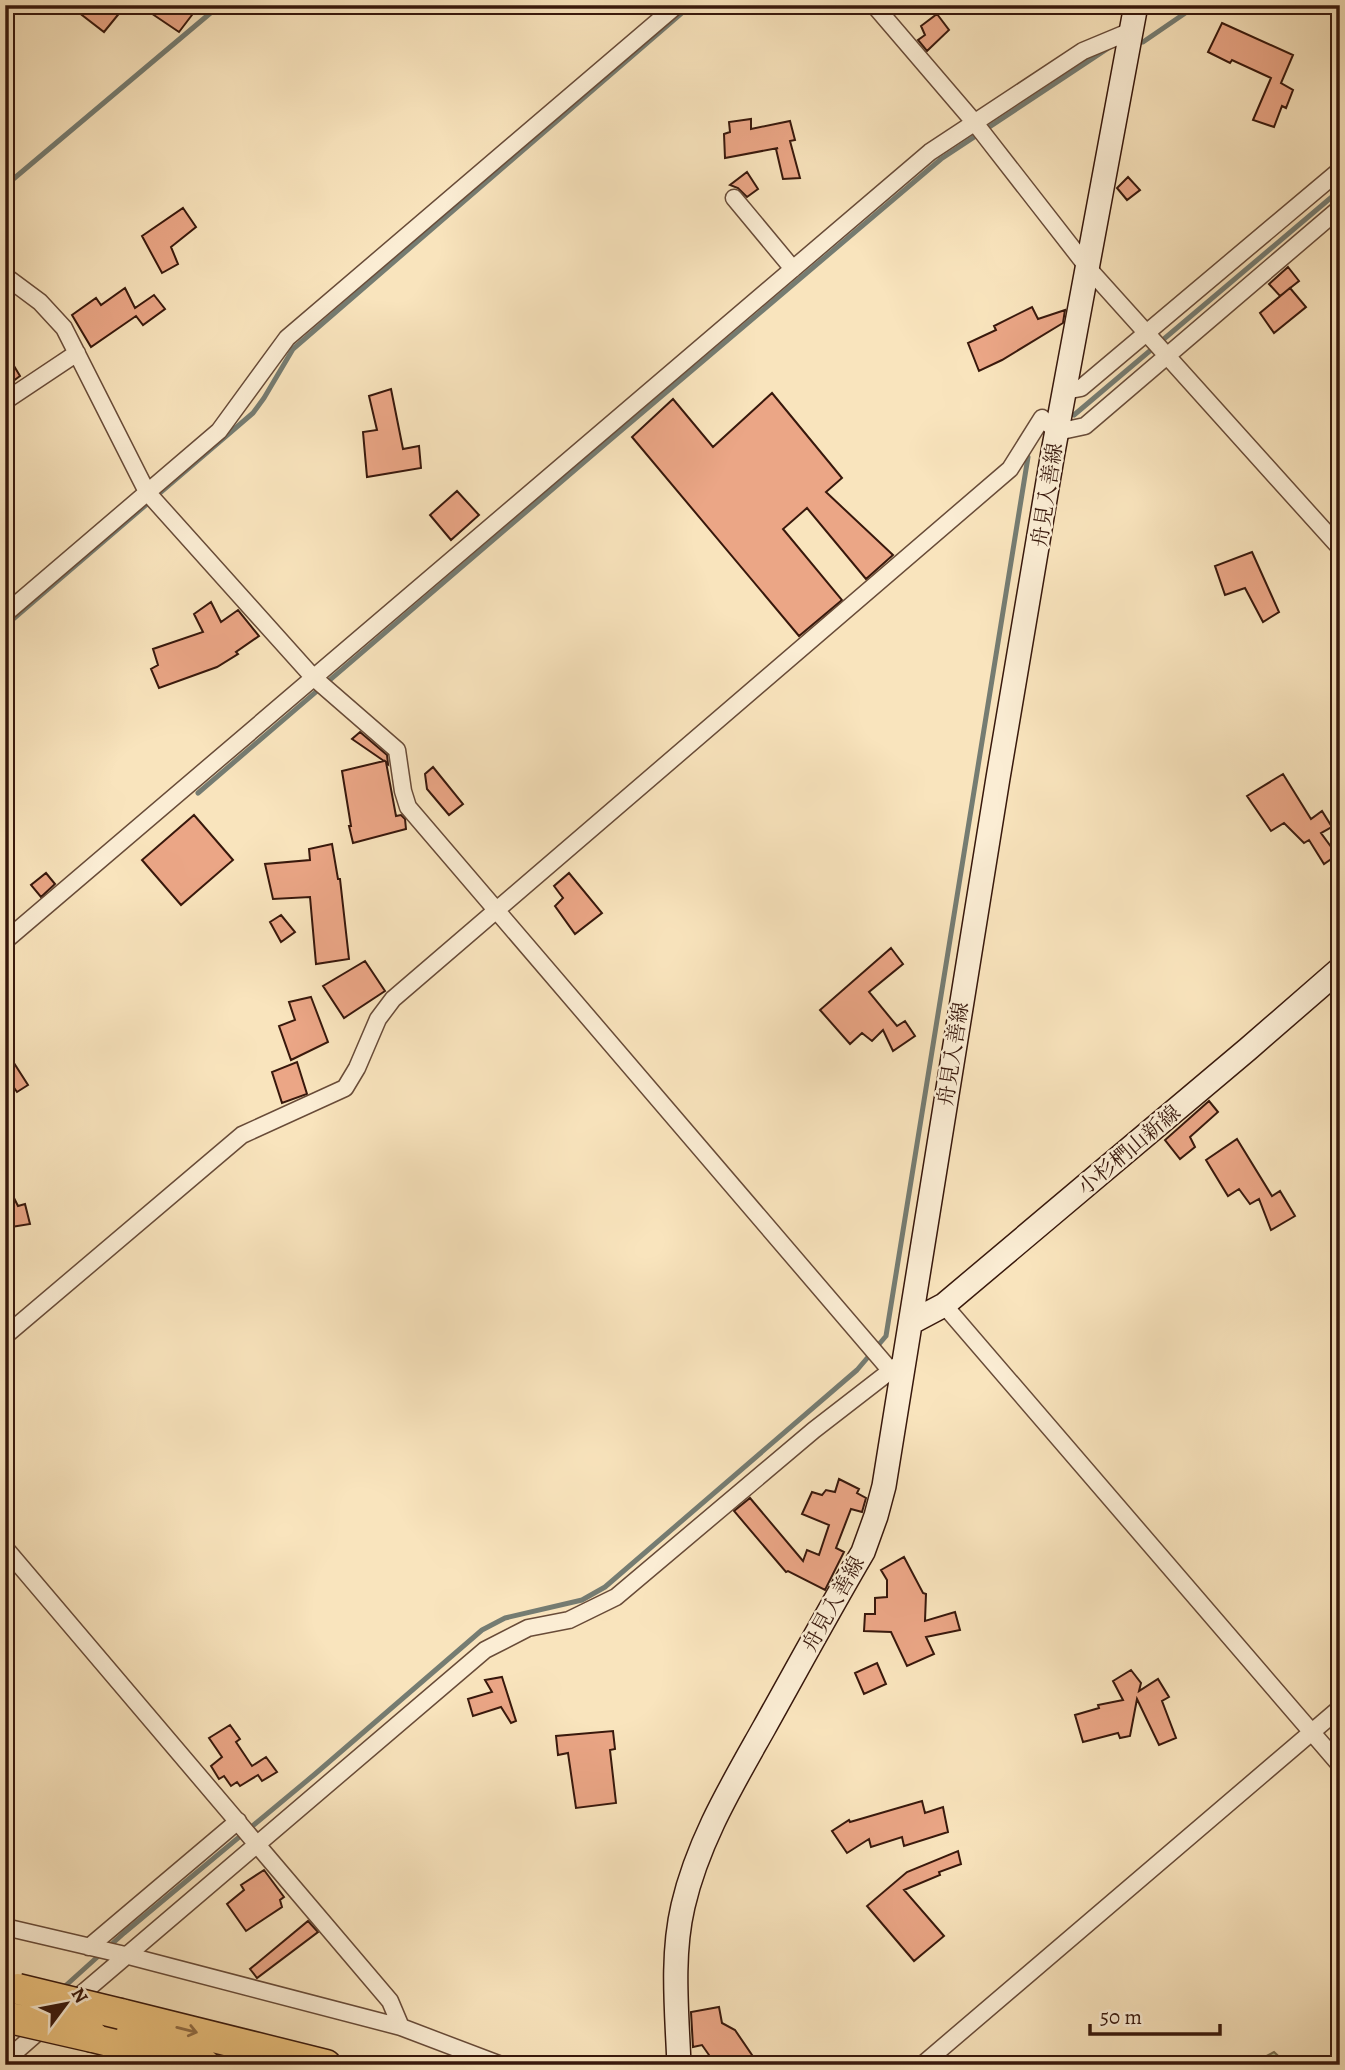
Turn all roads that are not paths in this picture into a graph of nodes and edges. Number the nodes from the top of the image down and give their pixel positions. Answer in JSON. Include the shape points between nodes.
{"nodes":[{"id":1,"x":677,"y":5,"type":"edge"},
{"id":2,"x":874,"y":5,"type":"edge"},
{"id":3,"x":1136,"y":5,"type":"edge"},
{"id":4,"x":1131,"y":31,"type":"junction"},
{"id":5,"x":975,"y":123,"type":"junction"},
{"id":6,"x":1340,"y":170,"type":"edge"},
{"id":7,"x":734,"y":198,"type":"dead end"},
{"id":8,"x":1340,"y":208,"type":"edge"},
{"id":9,"x":1088,"y":268,"type":"junction"},
{"id":10,"x":793,"y":269,"type":"junction"},
{"id":11,"x":5,"y":276,"type":"edge"},
{"id":12,"x":1150,"y":336,"type":"junction"},
{"id":13,"x":77,"y":353,"type":"junction"},
{"id":14,"x":1165,"y":354,"type":"junction"},
{"id":15,"x":1065,"y":391,"type":"junction"},
{"id":16,"x":5,"y":401,"type":"edge"},
{"id":17,"x":1057,"y":432,"type":"junction"},
{"id":18,"x":147,"y":492,"type":"junction"},
{"id":19,"x":1340,"y":548,"type":"edge"},
{"id":20,"x":5,"y":614,"type":"edge"},
{"id":21,"x":313,"y":677,"type":"junction"},
{"id":22,"x":497,"y":910,"type":"junction"},
{"id":23,"x":5,"y":941,"type":"edge"},
{"id":24,"x":1340,"y":969,"type":"edge"},
{"id":25,"x":944,"y":1305,"type":"junction"},
{"id":26,"x":912,"y":1322,"type":"junction"},
{"id":27,"x":5,"y":1336,"type":"edge"},
{"id":28,"x":897,"y":1366,"type":"junction"},
{"id":29,"x":5,"y":1548,"type":"edge"},
{"id":30,"x":1340,"y":1708,"type":"edge"},
{"id":31,"x":1312,"y":1732,"type":"junction"},
{"id":32,"x":1340,"y":1765,"type":"edge"},
{"id":33,"x":238,"y":1821,"type":"junction"},
{"id":34,"x":257,"y":1844,"type":"junction"},
{"id":35,"x":5,"y":1927,"type":"edge"},
{"id":36,"x":89,"y":1947,"type":"junction"},
{"id":37,"x":125,"y":1955,"type":"junction"},
{"id":38,"x":12,"y":1988,"type":"edge"},
{"id":39,"x":5,"y":2017,"type":"edge"},
{"id":40,"x":401,"y":2027,"type":"junction"},
{"id":41,"x":5,"y":2061,"type":"edge"},
{"id":42,"x":205,"y":2065,"type":"edge"},
{"id":43,"x":326,"y":2065,"type":"edge"},
{"id":44,"x":501,"y":2065,"type":"edge"},
{"id":45,"x":678,"y":2065,"type":"edge"},
{"id":46,"x":922,"y":2065,"type":"edge"}],
"edges":[{"from":1,"to":18,"type":"street","via":[[287,338],[219,431]]},
{"from":2,"to":5,"type":"street"},
{"from":3,"to":4,"type":"main road","name":"舟見入善線"},
{"from":4,"to":5,"type":"street","via":[[1083,51]]},
{"from":4,"to":9,"type":"main road","name":"舟見入善線"},
{"from":5,"to":9,"type":"street"},
{"from":5,"to":10,"type":"street","via":[[930,152]]},
{"from":6,"to":12,"type":"street"},
{"from":7,"to":10,"type":"street"},
{"from":8,"to":14,"type":"street"},
{"from":9,"to":12,"type":"street"},
{"from":9,"to":15,"type":"main road","name":"舟見入善線"},
{"from":10,"to":21,"type":"street"},
{"from":11,"to":13,"type":"street","via":[[40,302],[64,328]]},
{"from":12,"to":14,"type":"street"},
{"from":12,"to":15,"type":"street","via":[[1080,388]]},
{"from":13,"to":16,"type":"street"},
{"from":13,"to":18,"type":"street"},
{"from":14,"to":17,"type":"street","via":[[1085,426]]},
{"from":14,"to":19,"type":"street"},
{"from":15,"to":17,"type":"main road","name":"舟見入善線"},
{"from":17,"to":22,"type":"street","via":[[1042,418],[1010,469]]},
{"from":17,"to":26,"type":"main road","name":"舟見入善線"},
{"from":18,"to":20,"type":"street"},
{"from":18,"to":21,"type":"street"},
{"from":21,"to":22,"type":"street","via":[[397,750],[408,807]]},
{"from":21,"to":23,"type":"street"},
{"from":22,"to":27,"type":"street","via":[[393,999],[378,1019],[345,1088],[242,1135]]},
{"from":22,"to":28,"type":"street"},
{"from":24,"to":25,"type":"main road","name":"小杉椚山新線"},
{"from":25,"to":26,"type":"main road","name":"小杉椚山新線"},
{"from":25,"to":31,"type":"street"},
{"from":26,"to":28,"type":"main road","name":"舟見入善線"},
{"from":28,"to":34,"type":"street","via":[[616,1597],[569,1620],[528,1628],[485,1650]]},
{"from":28,"to":45,"type":"main road","name":"舟見入善線","via":[[884,1486],[863,1552],[732,1786],[701,1847],[682,1907],[677,1953]]},
{"from":29,"to":33,"type":"street"},
{"from":30,"to":31,"type":"street"},
{"from":31,"to":32,"type":"street"},
{"from":31,"to":46,"type":"street"},
{"from":33,"to":34,"type":"street"},
{"from":33,"to":36,"type":"street"},
{"from":34,"to":37,"type":"street"},
{"from":34,"to":40,"type":"street","via":[[390,2001]]},
{"from":35,"to":36,"type":"street"},
{"from":36,"to":37,"type":"street"},
{"from":37,"to":40,"type":"street"},
{"from":37,"to":41,"type":"street"},
{"from":38,"to":43,"type":"highway","one_way":true,"bridge":true},
{"from":39,"to":42,"type":"highway","bridge":true},
{"from":40,"to":44,"type":"street"}]}
